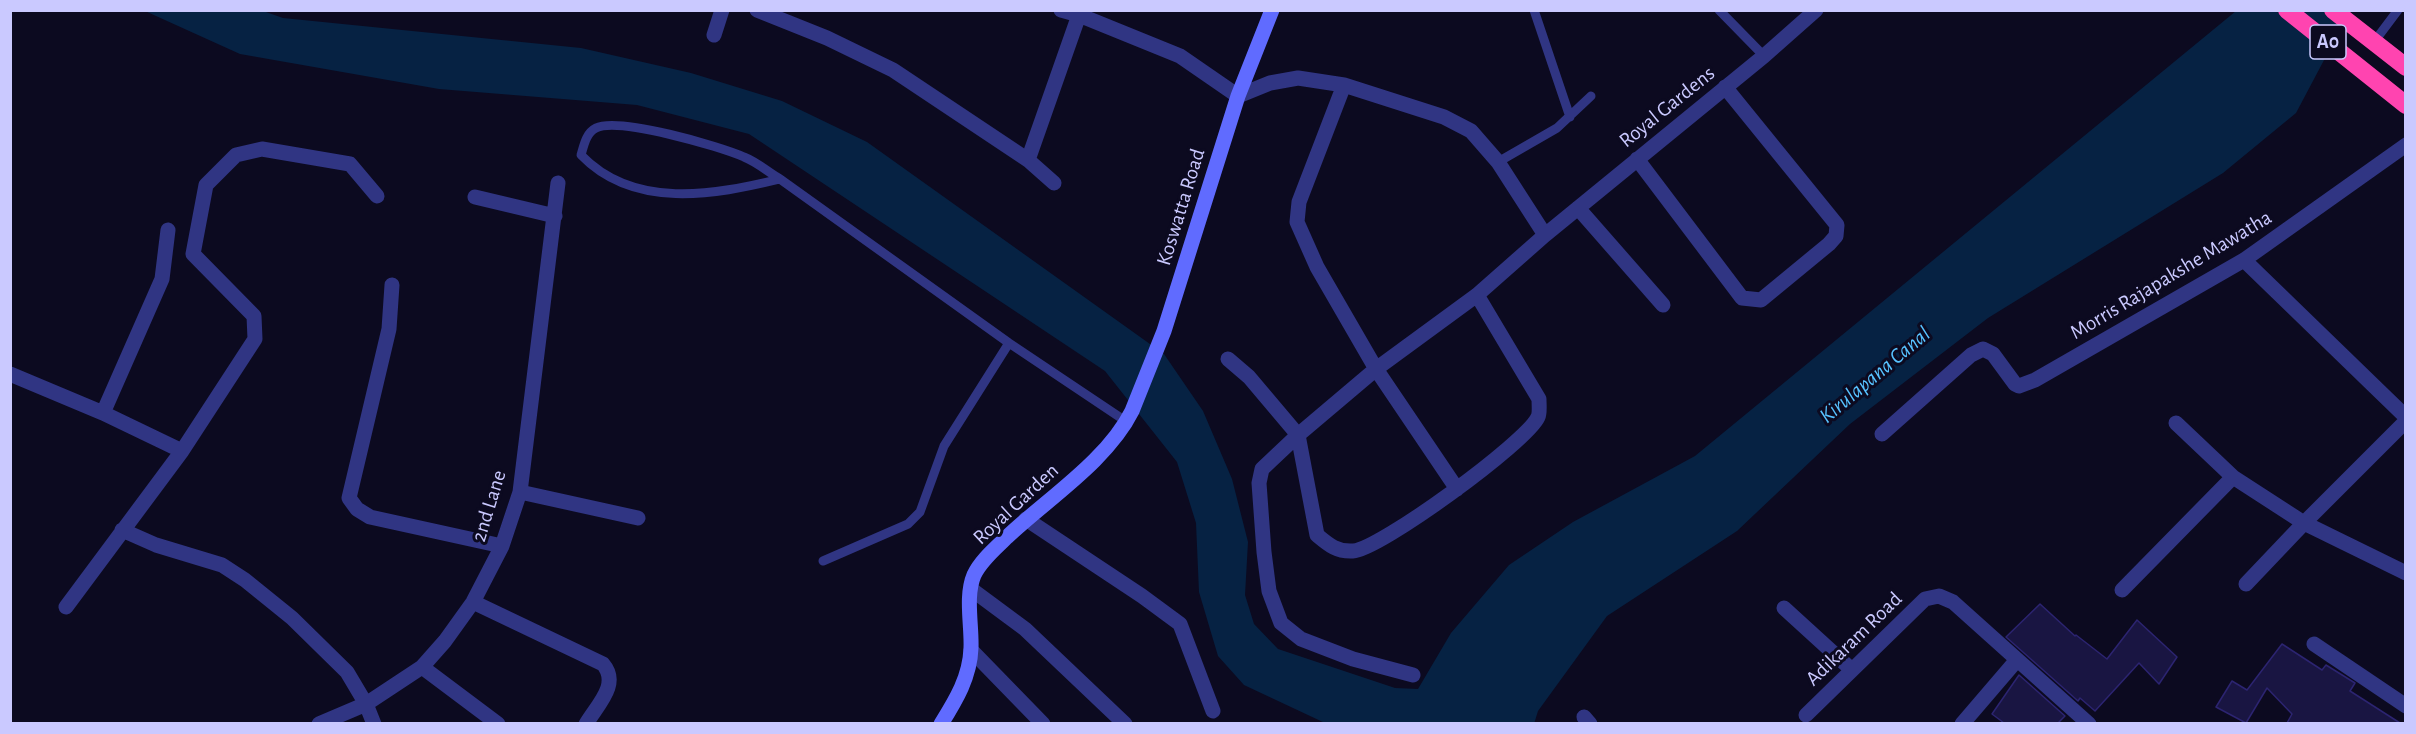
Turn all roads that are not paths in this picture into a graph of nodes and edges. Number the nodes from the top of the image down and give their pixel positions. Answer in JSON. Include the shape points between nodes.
{"nodes":[{"id":1,"x":722,"y":10,"type":"edge"},
{"id":2,"x":758,"y":10,"type":"edge"},
{"id":3,"x":1061,"y":10,"type":"edge"},
{"id":4,"x":1272,"y":10,"type":"edge"},
{"id":5,"x":1534,"y":10,"type":"edge"},
{"id":6,"x":1719,"y":10,"type":"edge"},
{"id":7,"x":1816,"y":10,"type":"edge"},
{"id":8,"x":2287,"y":10,"type":"edge"},
{"id":9,"x":2333,"y":10,"type":"edge"},
{"id":10,"x":2398,"y":10,"type":"edge"},
{"id":11,"x":1079,"y":15,"type":"junction"},
{"id":12,"x":714,"y":35,"type":"dead end"},
{"id":13,"x":2380,"y":46,"type":"junction"},
{"id":14,"x":1764,"y":56,"type":"junction"},
{"id":15,"x":2406,"y":67,"type":"edge"},
{"id":16,"x":1344,"y":85,"type":"junction"},
{"id":17,"x":1725,"y":87,"type":"junction"},
{"id":18,"x":1238,"y":96,"type":"junction"},
{"id":19,"x":1591,"y":96,"type":"dead end"},
{"id":20,"x":2406,"y":105,"type":"edge"},
{"id":21,"x":1570,"y":117,"type":"junction"},
{"id":22,"x":2406,"y":145,"type":"edge"},
{"id":23,"x":1637,"y":159,"type":"junction"},
{"id":24,"x":1028,"y":160,"type":"junction"},
{"id":25,"x":1498,"y":162,"type":"junction"},
{"id":26,"x":780,"y":179,"type":"junction"},
{"id":27,"x":558,"y":183,"type":"dead end"},
{"id":28,"x":1054,"y":183,"type":"dead end"},
{"id":29,"x":377,"y":196,"type":"dead end"},
{"id":30,"x":475,"y":197,"type":"dead end"},
{"id":31,"x":1578,"y":208,"type":"junction"},
{"id":32,"x":555,"y":216,"type":"junction"},
{"id":33,"x":168,"y":230,"type":"dead end"},
{"id":34,"x":1545,"y":235,"type":"junction"},
{"id":35,"x":2244,"y":260,"type":"junction"},
{"id":36,"x":392,"y":285,"type":"dead end"},
{"id":37,"x":1477,"y":295,"type":"junction"},
{"id":38,"x":1663,"y":305,"type":"dead end"},
{"id":39,"x":1164,"y":331,"type":"joint"},
{"id":40,"x":1009,"y":343,"type":"junction"},
{"id":41,"x":1228,"y":359,"type":"dead end"},
{"id":42,"x":1376,"y":369,"type":"junction"},
{"id":43,"x":10,"y":374,"type":"edge"},
{"id":44,"x":104,"y":413,"type":"junction"},
{"id":45,"x":1130,"y":416,"type":"junction"},
{"id":46,"x":2406,"y":419,"type":"edge"},
{"id":47,"x":2176,"y":423,"type":"dead end"},
{"id":48,"x":1882,"y":434,"type":"dead end"},
{"id":49,"x":1298,"y":435,"type":"junction"},
{"id":50,"x":182,"y":452,"type":"junction"},
{"id":51,"x":2233,"y":477,"type":"junction"},
{"id":52,"x":1457,"y":489,"type":"junction"},
{"id":53,"x":520,"y":492,"type":"junction"},
{"id":54,"x":638,"y":518,"type":"dead end"},
{"id":55,"x":1026,"y":519,"type":"junction"},
{"id":56,"x":2304,"y":523,"type":"junction"},
{"id":57,"x":122,"y":530,"type":"junction"},
{"id":58,"x":502,"y":546,"type":"junction"},
{"id":59,"x":822,"y":561,"type":"dead end"},
{"id":60,"x":2406,"y":573,"type":"edge"},
{"id":61,"x":2246,"y":584,"type":"dead end"},
{"id":62,"x":970,"y":589,"type":"junction"},
{"id":63,"x":2122,"y":590,"type":"dead end"},
{"id":64,"x":473,"y":602,"type":"junction"},
{"id":65,"x":66,"y":607,"type":"dead end"},
{"id":66,"x":1784,"y":608,"type":"dead end"},
{"id":67,"x":2314,"y":644,"type":"dead end"},
{"id":68,"x":971,"y":650,"type":"junction"},
{"id":69,"x":2016,"y":661,"type":"junction"},
{"id":70,"x":422,"y":667,"type":"junction"},
{"id":71,"x":1852,"y":670,"type":"junction"},
{"id":72,"x":1413,"y":675,"type":"dead end"},
{"id":73,"x":366,"y":704,"type":"junction"},
{"id":74,"x":2406,"y":706,"type":"edge"},
{"id":75,"x":1213,"y":711,"type":"dead end"},
{"id":76,"x":1806,"y":715,"type":"dead end"},
{"id":77,"x":319,"y":723,"type":"edge"},
{"id":78,"x":374,"y":723,"type":"edge"},
{"id":79,"x":498,"y":723,"type":"edge"},
{"id":80,"x":586,"y":723,"type":"edge"},
{"id":81,"x":941,"y":723,"type":"edge"},
{"id":82,"x":1043,"y":723,"type":"edge"},
{"id":83,"x":1125,"y":723,"type":"edge"},
{"id":84,"x":1962,"y":723,"type":"edge"},
{"id":85,"x":2089,"y":723,"type":"edge"}],
"edges":[{"from":1,"to":12,"type":"street"},
{"from":2,"to":24,"type":"street","via":[[893,70]]},
{"from":3,"to":11,"type":"street"},
{"from":4,"to":18,"type":"street","name":"Koswatta Road"},
{"from":5,"to":21,"type":"lane"},
{"from":6,"to":14,"type":"lane"},
{"from":7,"to":14,"type":"street","name":"Royal Gardens"},
{"from":8,"to":20,"type":"highway","number":"A0"},
{"from":9,"to":13,"type":"highway","number":"A0"},
{"from":10,"to":13,"type":"lane"},
{"from":11,"to":18,"type":"street","via":[[1180,56]]},
{"from":11,"to":24,"type":"street"},
{"from":13,"to":15,"type":"highway","number":"A0"},
{"from":14,"to":17,"type":"street","name":"Royal Gardens"},
{"from":16,"to":18,"type":"street","via":[[1298,78],[1270,83]]},
{"from":16,"to":25,"type":"street","via":[[1444,117],[1471,131]]},
{"from":16,"to":42,"type":"street","via":[[1299,202],[1297,222],[1317,267]]},
{"from":17,"to":23,"type":"street","name":"Royal Gardens"},
{"from":17,"to":23,"type":"street","via":[[1837,225],[1836,236],[1829,244],[1761,300],[1742,298]]},
{"from":18,"to":39,"type":"street","name":"Koswatta Road"},
{"from":19,"to":21,"type":"lane"},
{"from":21,"to":25,"type":"lane"},
{"from":22,"to":35,"type":"street","name":"Morris Rajapakshe Mawatha"},
{"from":23,"to":31,"type":"street","name":"Royal Gardens"},
{"from":24,"to":28,"type":"street"},
{"from":25,"to":34,"type":"street"},
{"from":26,"to":26,"type":"lane","via":[[721,192],[671,195],[628,185],[595,170],[581,155],[586,137],[595,129],[612,124],[692,140],[746,158]]},
{"from":26,"to":40,"type":"lane"},
{"from":27,"to":32,"type":"street","name":"2nd Lane"},
{"from":29,"to":50,"type":"street","via":[[350,164],[262,149],[236,155],[206,185],[193,254],[254,316],[255,339]]},
{"from":30,"to":32,"type":"street"},
{"from":31,"to":34,"type":"street","name":"Royal Gardens"},
{"from":31,"to":38,"type":"street"},
{"from":32,"to":53,"type":"street","name":"2nd Lane"},
{"from":33,"to":44,"type":"street","via":[[162,279]]},
{"from":34,"to":37,"type":"street","name":"Royal Gardens"},
{"from":35,"to":46,"type":"street"},
{"from":35,"to":48,"type":"street","name":"Morris Rajapakshe Mawatha","via":[[2019,386],[1993,354],[1983,349],[1971,355]]},
{"from":36,"to":58,"type":"street","via":[[390,329],[349,498],[370,517]]},
{"from":37,"to":42,"type":"street","name":"Royal Gardens"},
{"from":37,"to":52,"type":"street","via":[[1539,399],[1538,417],[1516,441]]},
{"from":39,"to":45,"type":"street","name":"Royal Garden"},
{"from":40,"to":45,"type":"lane"},
{"from":40,"to":59,"type":"lane","via":[[944,446],[915,519]]},
{"from":41,"to":49,"type":"street","via":[[1249,377]]},
{"from":42,"to":49,"type":"street","name":"Royal Gardens"},
{"from":42,"to":52,"type":"street"},
{"from":43,"to":44,"type":"street"},
{"from":44,"to":50,"type":"street"},
{"from":45,"to":55,"type":"street","name":"Royal Garden","via":[[1086,469]]},
{"from":46,"to":56,"type":"street"},
{"from":47,"to":51,"type":"street"},
{"from":49,"to":52,"type":"street","via":[[1317,535],[1336,550],[1356,551],[1383,539]]},
{"from":49,"to":72,"type":"street","name":"Royal Gardens","via":[[1262,469],[1259,483],[1269,591],[1281,623],[1301,639],[1353,659]]},
{"from":50,"to":57,"type":"street"},
{"from":51,"to":56,"type":"street"},
{"from":51,"to":63,"type":"street"},
{"from":53,"to":54,"type":"street"},
{"from":53,"to":58,"type":"street","name":"2nd Lane"},
{"from":55,"to":62,"type":"street","name":"Royal Garden","via":[[988,555],[974,574]]},
{"from":55,"to":75,"type":"street","via":[[1179,624]]},
{"from":56,"to":60,"type":"street"},
{"from":56,"to":61,"type":"street"},
{"from":57,"to":65,"type":"street"},
{"from":57,"to":73,"type":"street","via":[[222,565],[245,580],[292,618],[347,672]]},
{"from":58,"to":64,"type":"street","name":"2nd Lane"},
{"from":62,"to":68,"type":"street","name":"Royal Garden"},
{"from":62,"to":83,"type":"street","via":[[1026,629]]},
{"from":64,"to":70,"type":"street","name":"2nd Lane"},
{"from":64,"to":80,"type":"street","via":[[603,664],[610,672],[611,683]]},
{"from":66,"to":71,"type":"street"},
{"from":67,"to":74,"type":"street"},
{"from":68,"to":81,"type":"street","name":"Royal Garden","via":[[958,698]]},
{"from":68,"to":82,"type":"street"},
{"from":69,"to":71,"type":"street","name":"Adikaram Road","via":[[1953,602],[1939,596],[1925,599]]},
{"from":69,"to":84,"type":"street"},
{"from":69,"to":85,"type":"street","name":"Adikaram Road"},
{"from":70,"to":73,"type":"street","name":"2nd Lane"},
{"from":70,"to":79,"type":"street"},
{"from":71,"to":76,"type":"street","name":"Adikaram Road"},
{"from":73,"to":77,"type":"street","name":"2nd Lane"},
{"from":73,"to":78,"type":"street"}]}
